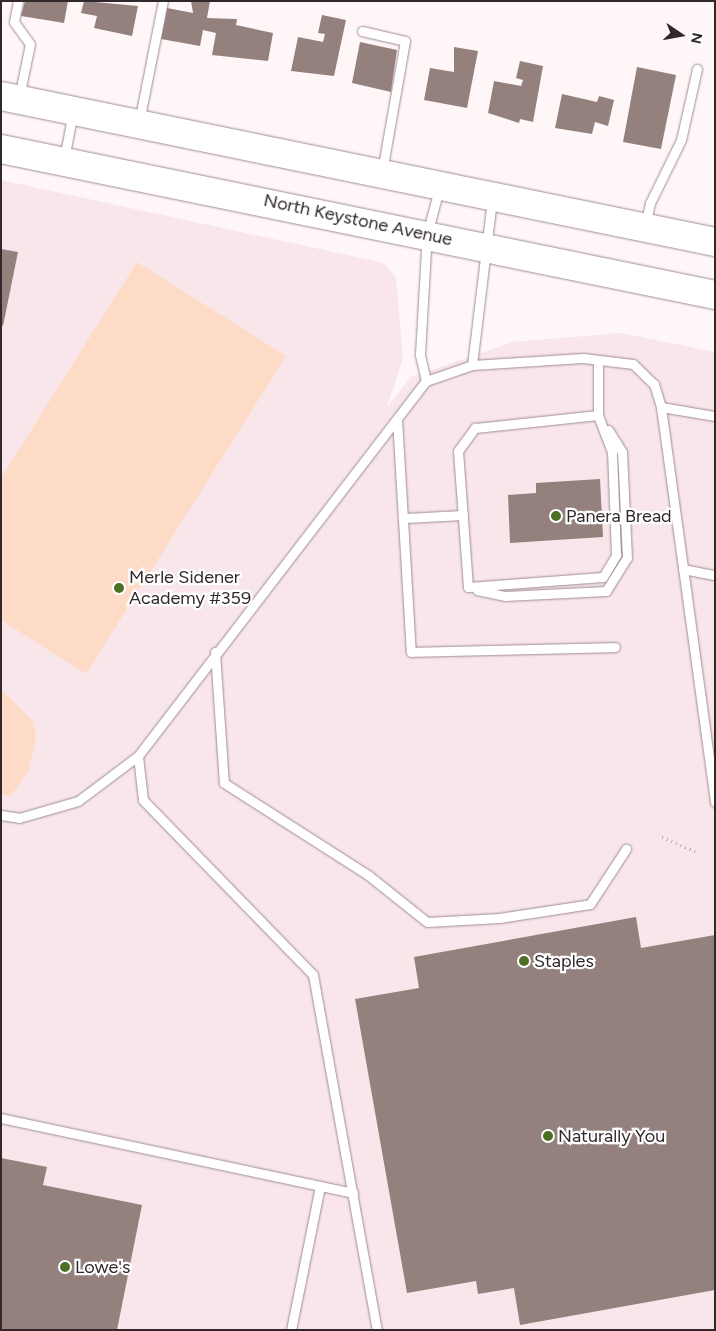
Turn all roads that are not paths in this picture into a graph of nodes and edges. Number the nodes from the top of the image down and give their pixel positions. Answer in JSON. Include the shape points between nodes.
{"nodes":[{"id":1,"x":18,"y":1,"type":"edge"},
{"id":2,"x":163,"y":1,"type":"edge"},
{"id":3,"x":362,"y":31,"type":"dead end"},
{"id":4,"x":697,"y":69,"type":"dead end"},
{"id":5,"x":10,"y":98,"type":"edge"},
{"id":6,"x":74,"y":111,"type":"junction"},
{"id":7,"x":138,"y":125,"type":"junction"},
{"id":8,"x":1,"y":149,"type":"edge"},
{"id":9,"x":64,"y":161,"type":"junction"},
{"id":10,"x":382,"y":174,"type":"junction"},
{"id":11,"x":439,"y":186,"type":"junction"},
{"id":12,"x":492,"y":196,"type":"junction"},
{"id":13,"x":644,"y":228,"type":"junction"},
{"id":14,"x":427,"y":234,"type":"junction"},
{"id":15,"x":715,"y":242,"type":"edge"},
{"id":16,"x":489,"y":247,"type":"junction"},
{"id":17,"x":715,"y":295,"type":"edge"},
{"id":18,"x":598,"y":360,"type":"junction"},
{"id":19,"x":472,"y":365,"type":"junction"},
{"id":20,"x":426,"y":381,"type":"junction"},
{"id":21,"x":661,"y":407,"type":"junction"},
{"id":22,"x":598,"y":415,"type":"junction"},
{"id":23,"x":715,"y":416,"type":"edge"},
{"id":24,"x":397,"y":419,"type":"junction"},
{"id":25,"x":463,"y":514,"type":"junction"},
{"id":26,"x":405,"y":518,"type":"junction"},
{"id":27,"x":683,"y":569,"type":"junction"},
{"id":28,"x":715,"y":575,"type":"edge"},
{"id":29,"x":468,"y":588,"type":"junction"},
{"id":30,"x":614,"y":647,"type":"dead end"},
{"id":31,"x":215,"y":652,"type":"junction"},
{"id":32,"x":138,"y":756,"type":"junction"},
{"id":33,"x":715,"y":802,"type":"edge"},
{"id":34,"x":1,"y":815,"type":"edge"},
{"id":35,"x":626,"y":849,"type":"dead end"},
{"id":36,"x":1,"y":1118,"type":"edge"},
{"id":37,"x":320,"y":1186,"type":"junction"},
{"id":38,"x":353,"y":1193,"type":"junction"},
{"id":39,"x":291,"y":1330,"type":"edge"},
{"id":40,"x":377,"y":1330,"type":"edge"}],
"edges":[{"from":1,"to":5,"type":"lane","via":[[14,22],[30,44]]},
{"from":2,"to":7,"type":"lane"},
{"from":3,"to":10,"type":"lane","via":[[405,41]]},
{"from":4,"to":13,"type":"lane","via":[[681,140],[650,203]]},
{"from":5,"to":6,"type":"main road"},
{"from":6,"to":7,"type":"main road"},
{"from":6,"to":9,"type":"lane"},
{"from":7,"to":10,"type":"main road"},
{"from":8,"to":9,"type":"main road","name":"North Keystone Avenue"},
{"from":9,"to":14,"type":"main road","name":"North Keystone Avenue"},
{"from":10,"to":11,"type":"main road"},
{"from":11,"to":12,"type":"main road"},
{"from":11,"to":14,"type":"lane"},
{"from":12,"to":13,"type":"main road"},
{"from":12,"to":16,"type":"lane"},
{"from":13,"to":15,"type":"main road"},
{"from":14,"to":16,"type":"main road","name":"North Keystone Avenue"},
{"from":14,"to":20,"type":"lane","via":[[420,354]]},
{"from":16,"to":17,"type":"main road","name":"North Keystone Avenue"},
{"from":16,"to":19,"type":"lane"},
{"from":18,"to":19,"type":"lane"},
{"from":18,"to":21,"type":"lane","via":[[633,364],[654,384]]},
{"from":18,"to":22,"type":"lane"},
{"from":19,"to":20,"type":"lane"},
{"from":20,"to":24,"type":"lane"},
{"from":21,"to":23,"type":"lane"},
{"from":21,"to":27,"type":"lane"},
{"from":22,"to":25,"type":"lane","via":[[475,428],[458,451]]},
{"from":22,"to":29,"type":"lane","via":[[612,452],[616,555],[603,577]]},
{"from":22,"to":29,"type":"lane","via":[[622,452],[627,558],[606,591],[505,596]]},
{"from":24,"to":26,"type":"lane"},
{"from":24,"to":31,"type":"lane"},
{"from":25,"to":26,"type":"lane"},
{"from":25,"to":29,"type":"lane"},
{"from":26,"to":30,"type":"lane","via":[[411,652]]},
{"from":27,"to":28,"type":"lane"},
{"from":27,"to":33,"type":"lane"},
{"from":31,"to":32,"type":"lane"},
{"from":31,"to":35,"type":"lane","via":[[224,783],[368,875],[427,922],[499,918],[590,904]]},
{"from":32,"to":34,"type":"lane","via":[[78,802],[19,818]]},
{"from":32,"to":38,"type":"lane","via":[[143,800],[313,975]]},
{"from":36,"to":37,"type":"lane"},
{"from":37,"to":38,"type":"lane"},
{"from":37,"to":39,"type":"lane"},
{"from":38,"to":40,"type":"lane"}]}
